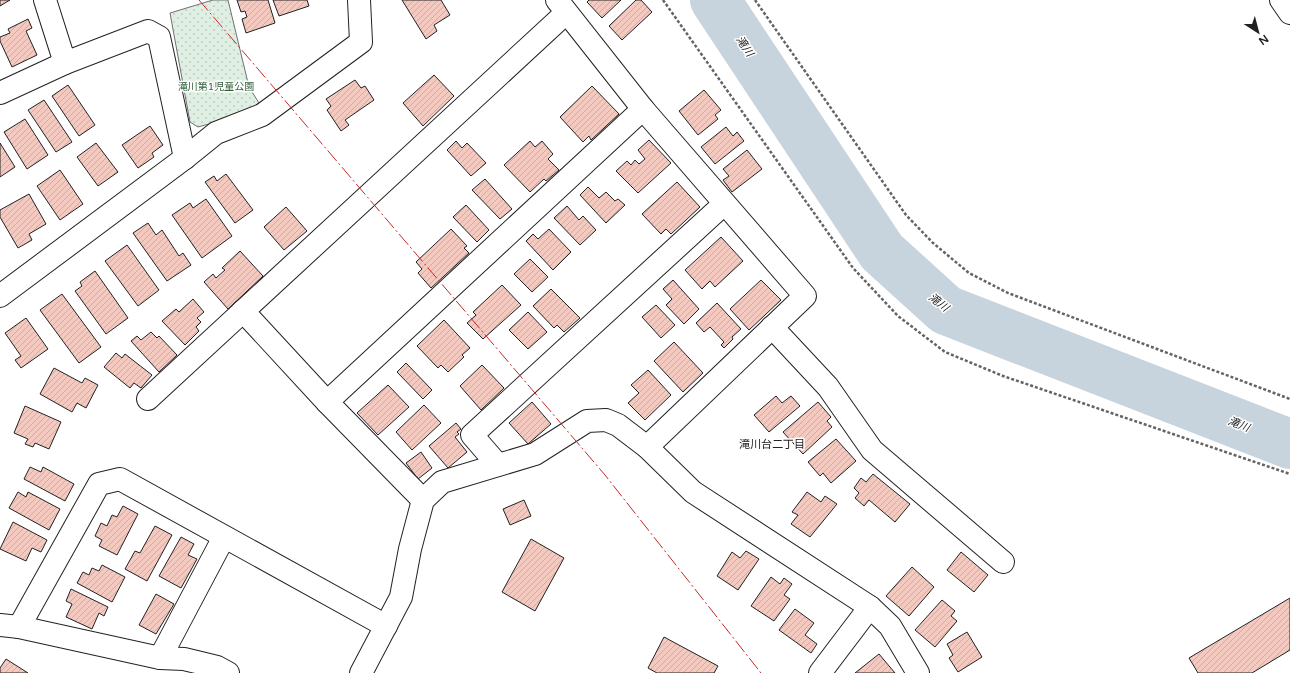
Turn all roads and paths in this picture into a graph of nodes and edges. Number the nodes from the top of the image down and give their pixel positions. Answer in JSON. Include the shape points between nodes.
{"nodes":[{"id":1,"x":45,"y":0,"type":"edge"},
{"id":2,"x":359,"y":0,"type":"edge"},
{"id":3,"x":663,"y":0,"type":"edge"},
{"id":4,"x":755,"y":0,"type":"edge"},
{"id":5,"x":1281,"y":0,"type":"edge"},
{"id":6,"x":562,"y":6,"type":"edge"},
{"id":7,"x":1290,"y":13,"type":"edge"},
{"id":8,"x":66,"y":63,"type":"junction"},
{"id":9,"x":0,"y":92,"type":"edge"},
{"id":10,"x":643,"y":109,"type":"junction"},
{"id":11,"x":186,"y":158,"type":"junction"},
{"id":12,"x":724,"y":204,"type":"junction"},
{"id":13,"x":0,"y":296,"type":"edge"},
{"id":14,"x":243,"y":311,"type":"junction"},
{"id":15,"x":772,"y":327,"type":"junction"},
{"id":16,"x":148,"y":399,"type":"dead end"},
{"id":17,"x":1290,"y":399,"type":"edge"},
{"id":18,"x":327,"y":402,"type":"junction"},
{"id":19,"x":647,"y":446,"type":"junction"},
{"id":20,"x":498,"y":465,"type":"junction"},
{"id":21,"x":1290,"y":474,"type":"edge"},
{"id":22,"x":423,"y":500,"type":"junction"},
{"id":23,"x":224,"y":537,"type":"junction"},
{"id":24,"x":1003,"y":562,"type":"dead end"},
{"id":25,"x":870,"y":607,"type":"junction"},
{"id":26,"x":10,"y":626,"type":"edge"},
{"id":27,"x":386,"y":626,"type":"junction"},
{"id":28,"x":160,"y":658,"type":"junction"},
{"id":29,"x":228,"y":673,"type":"edge"},
{"id":30,"x":361,"y":673,"type":"edge"},
{"id":31,"x":820,"y":673,"type":"edge"},
{"id":32,"x":918,"y":673,"type":"edge"}],
"edges":[{"from":1,"to":8,"type":"street"},
{"from":2,"to":11,"type":"street","via":[[361,42],[262,115],[216,133]]},
{"from":3,"to":21,"type":"path","via":[[853,268],[898,316],[945,352],[1003,376]]},
{"from":4,"to":17,"type":"path","via":[[906,215],[933,243],[969,273],[1008,293]]},
{"from":5,"to":7,"type":"street"},
{"from":6,"to":10,"type":"street"},
{"from":6,"to":14,"type":"street"},
{"from":8,"to":9,"type":"street"},
{"from":8,"to":11,"type":"street","via":[[148,31],[159,37]]},
{"from":10,"to":12,"type":"street"},
{"from":10,"to":18,"type":"street"},
{"from":11,"to":13,"type":"street"},
{"from":12,"to":15,"type":"street","via":[[805,296]]},
{"from":12,"to":20,"type":"street","via":[[472,435]]},
{"from":14,"to":16,"type":"street"},
{"from":14,"to":18,"type":"street"},
{"from":15,"to":19,"type":"street"},
{"from":15,"to":24,"type":"street","via":[[828,387],[872,450]]},
{"from":18,"to":22,"type":"street"},
{"from":19,"to":20,"type":"street","via":[[618,425],[606,420],[587,421],[535,454]]},
{"from":19,"to":25,"type":"street","via":[[693,492]]},
{"from":20,"to":22,"type":"street","via":[[442,482]]},
{"from":22,"to":27,"type":"street","via":[[401,596]]},
{"from":23,"to":26,"type":"street","via":[[120,480],[99,484]]},
{"from":23,"to":27,"type":"street"},
{"from":23,"to":28,"type":"street"},
{"from":25,"to":31,"type":"street"},
{"from":25,"to":32,"type":"street","via":[[890,626]]},
{"from":26,"to":28,"type":"street"},
{"from":27,"to":30,"type":"street"},
{"from":28,"to":29,"type":"street","via":[[184,659],[217,667]]}]}
